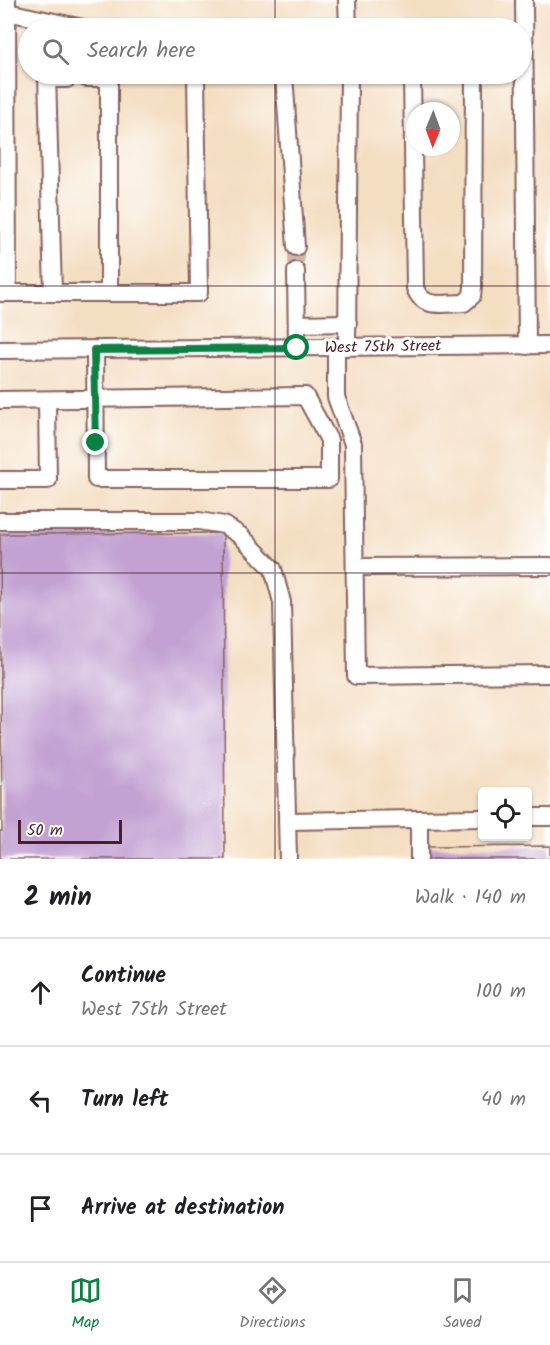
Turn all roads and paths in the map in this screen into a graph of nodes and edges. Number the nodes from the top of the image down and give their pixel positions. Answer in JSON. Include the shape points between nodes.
{"nodes":[{"id":1,"x":347,"y":0,"type":"edge"},
{"id":2,"x":524,"y":0,"type":"edge"},
{"id":3,"x":7,"y":6,"type":"edge"},
{"id":4,"x":33,"y":18,"type":"edge"},
{"id":5,"x":348,"y":18,"type":"edge"},
{"id":6,"x":524,"y":18,"type":"edge"},
{"id":7,"x":47,"y":84,"type":"edge"},
{"id":8,"x":109,"y":84,"type":"edge"},
{"id":9,"x":196,"y":84,"type":"edge"},
{"id":10,"x":285,"y":84,"type":"edge"},
{"id":11,"x":349,"y":84,"type":"edge"},
{"id":12,"x":412,"y":84,"type":"edge"},
{"id":13,"x":474,"y":84,"type":"edge"},
{"id":14,"x":525,"y":84,"type":"edge"},
{"id":15,"x":296,"y":247,"type":"tunnel mouth"},
{"id":16,"x":296,"y":271,"type":"tunnel mouth"},
{"id":17,"x":4,"y":293,"type":"edge"},
{"id":18,"x":53,"y":293,"type":"junction"},
{"id":19,"x":109,"y":293,"type":"junction"},
{"id":20,"x":348,"y":323,"type":"junction"},
{"id":21,"x":297,"y":324,"type":"junction"},
{"id":22,"x":527,"y":345,"type":"junction"},
{"id":23,"x":550,"y":345,"type":"edge"},
{"id":24,"x":342,"y":347,"type":"junction"},
{"id":25,"x":297,"y":348,"type":"junction"},
{"id":26,"x":0,"y":350,"type":"edge"},
{"id":27,"x":94,"y":350,"type":"junction"},
{"id":28,"x":95,"y":399,"type":"junction"},
{"id":29,"x":0,"y":400,"type":"edge"},
{"id":30,"x":47,"y":400,"type":"junction"},
{"id":31,"x":0,"y":480,"type":"edge"},
{"id":32,"x":0,"y":521,"type":"edge"},
{"id":33,"x":550,"y":566,"type":"edge"},
{"id":34,"x":355,"y":567,"type":"junction"},
{"id":35,"x":550,"y":674,"type":"edge"},
{"id":36,"x":532,"y":817,"type":"edge"},
{"id":37,"x":550,"y":817,"type":"edge"},
{"id":38,"x":478,"y":818,"type":"edge"},
{"id":39,"x":419,"y":819,"type":"junction"},
{"id":40,"x":287,"y":821,"type":"junction"},
{"id":41,"x":288,"y":859,"type":"edge"},
{"id":42,"x":419,"y":859,"type":"edge"}],
"edges":[{"from":1,"to":5,"type":"street"},
{"from":2,"to":6,"type":"street"},
{"from":3,"to":4,"type":"street"},
{"from":3,"to":17,"type":"street"},
{"from":7,"to":18,"type":"street"},
{"from":8,"to":19,"type":"street"},
{"from":9,"to":19,"type":"street","via":[[199,293]]},
{"from":10,"to":15,"type":"street"},
{"from":11,"to":20,"type":"street"},
{"from":12,"to":13,"type":"street","via":[[415,288],[418,298],[428,304],[464,303],[472,296]]},
{"from":14,"to":22,"type":"street"},
{"from":16,"to":21,"type":"street"},
{"from":17,"to":18,"type":"street"},
{"from":18,"to":19,"type":"street"},
{"from":20,"to":21,"type":"street"},
{"from":20,"to":24,"type":"street"},
{"from":21,"to":25,"type":"street"},
{"from":22,"to":23,"type":"street","name":"West 75th Street"},
{"from":22,"to":24,"type":"street","name":"West 75th Street"},
{"from":24,"to":25,"type":"street","name":"West 75th Street"},
{"from":24,"to":34,"type":"street","via":[[336,397],[354,444]]},
{"from":25,"to":27,"type":"street","name":"West 75th Street"},
{"from":26,"to":27,"type":"street","name":"West 75th Street"},
{"from":27,"to":28,"type":"street"},
{"from":28,"to":28,"type":"street","via":[[96,479],[329,479],[329,440],[305,396]]},
{"from":28,"to":30,"type":"street"},
{"from":29,"to":30,"type":"street"},
{"from":30,"to":31,"type":"street","via":[[48,480]]},
{"from":32,"to":40,"type":"street","via":[[199,521],[224,525],[273,569],[282,602]]},
{"from":33,"to":34,"type":"street"},
{"from":34,"to":35,"type":"street","via":[[356,676]]},
{"from":36,"to":37,"type":"street"},
{"from":38,"to":39,"type":"street"},
{"from":39,"to":40,"type":"street"},
{"from":39,"to":42,"type":"street"},
{"from":40,"to":41,"type":"street"}]}
